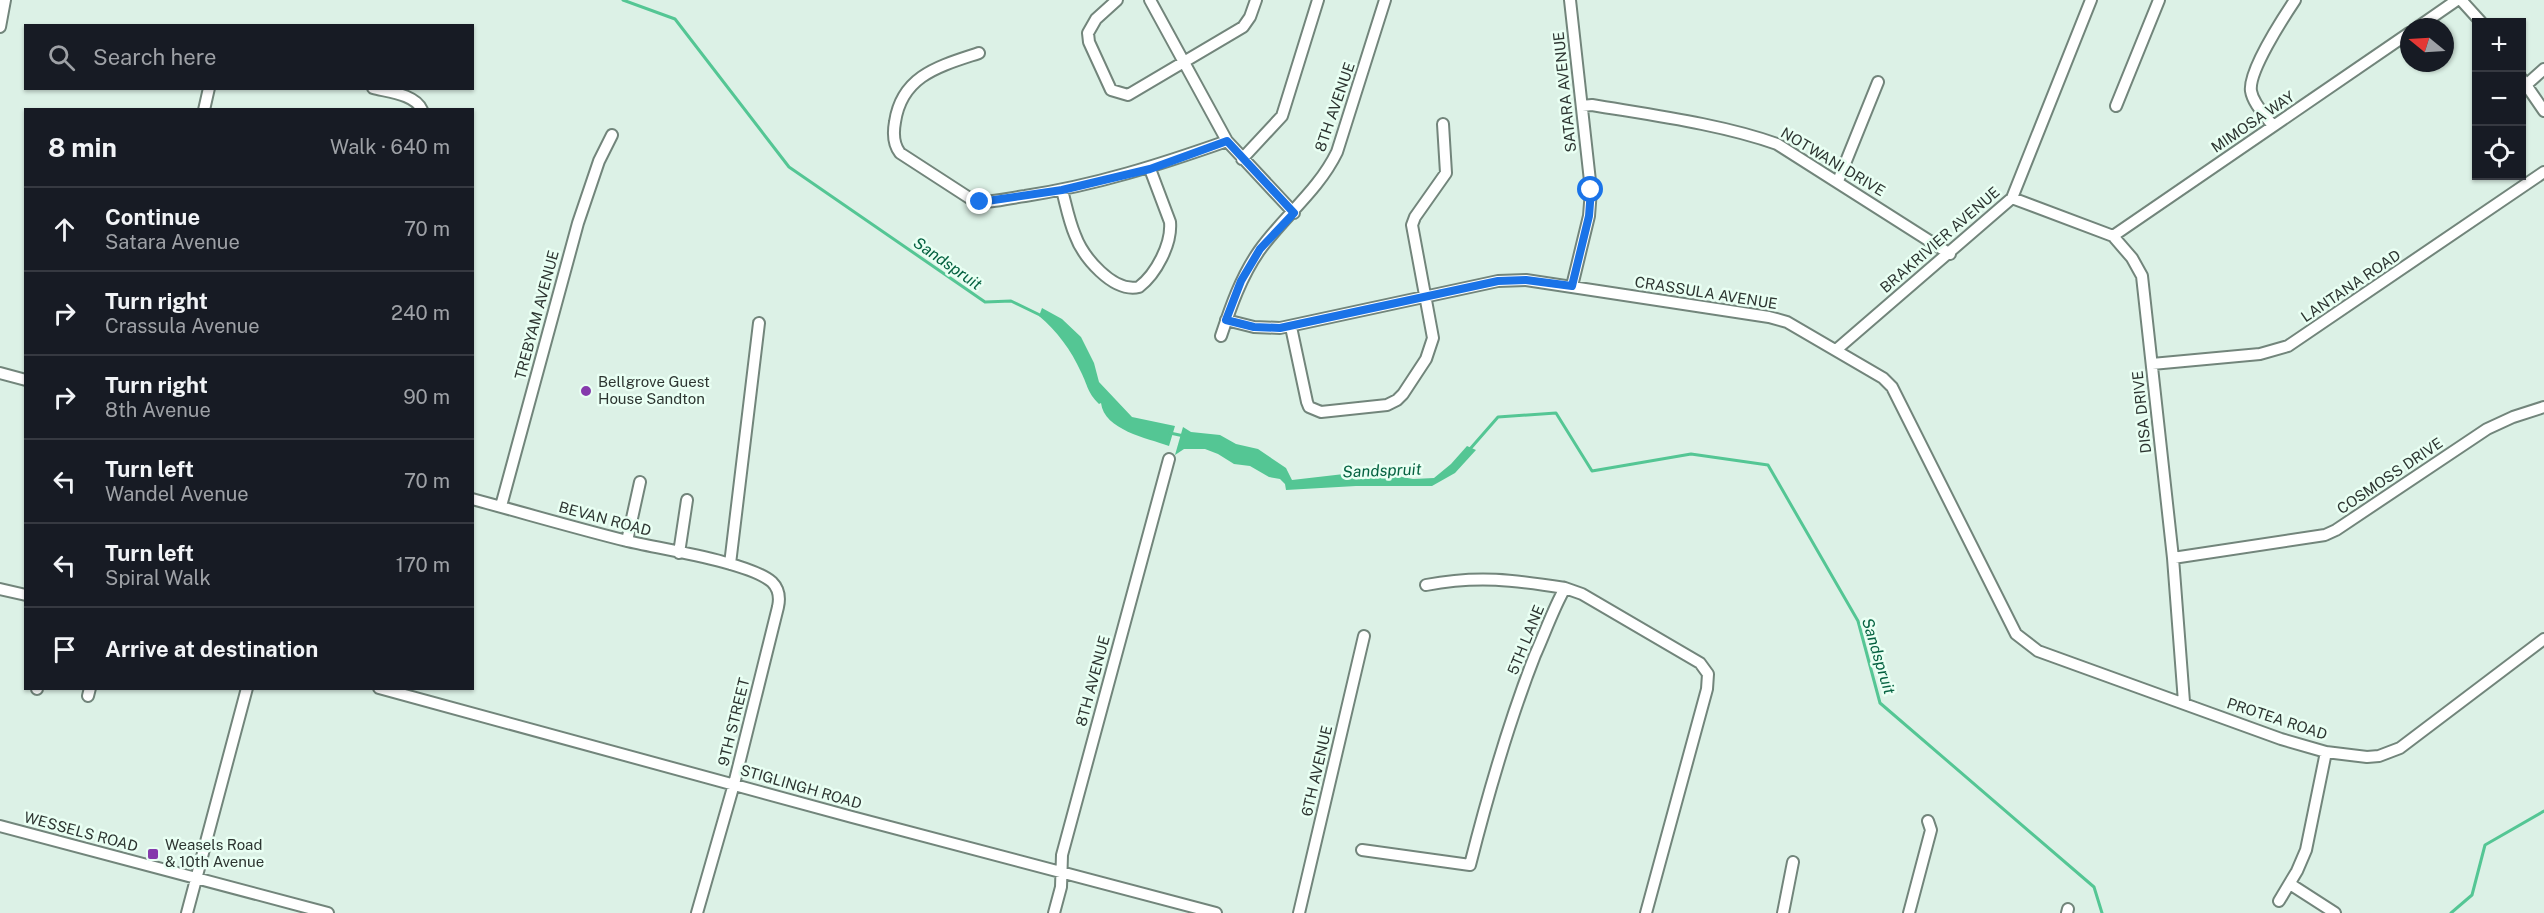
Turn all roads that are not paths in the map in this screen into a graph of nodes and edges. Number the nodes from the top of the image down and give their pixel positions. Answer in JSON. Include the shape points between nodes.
{"nodes":[{"id":1,"x":4,"y":0,"type":"edge"},
{"id":2,"x":1117,"y":0,"type":"edge"},
{"id":3,"x":1150,"y":0,"type":"edge"},
{"id":4,"x":1256,"y":0,"type":"edge"},
{"id":5,"x":1318,"y":0,"type":"edge"},
{"id":6,"x":1385,"y":0,"type":"edge"},
{"id":7,"x":1570,"y":0,"type":"edge"},
{"id":8,"x":2091,"y":0,"type":"edge"},
{"id":9,"x":2159,"y":0,"type":"edge"},
{"id":10,"x":2295,"y":0,"type":"edge"},
{"id":11,"x":2459,"y":0,"type":"edge"},
{"id":12,"x":2432,"y":18,"type":"edge"},
{"id":13,"x":2477,"y":18,"type":"edge"},
{"id":14,"x":0,"y":27,"type":"edge"},
{"id":15,"x":2400,"y":39,"type":"edge"},
{"id":16,"x":979,"y":53,"type":"dead end"},
{"id":17,"x":1185,"y":62,"type":"junction"},
{"id":18,"x":2544,"y":69,"type":"edge"},
{"id":19,"x":2526,"y":81,"type":"edge"},
{"id":20,"x":1878,"y":82,"type":"dead end"},
{"id":21,"x":2526,"y":85,"type":"edge"},
{"id":22,"x":209,"y":90,"type":"edge"},
{"id":23,"x":380,"y":90,"type":"edge"},
{"id":24,"x":1582,"y":106,"type":"junction"},
{"id":25,"x":2116,"y":106,"type":"dead end"},
{"id":26,"x":204,"y":108,"type":"edge"},
{"id":27,"x":422,"y":108,"type":"edge"},
{"id":28,"x":2544,"y":111,"type":"edge"},
{"id":29,"x":1443,"y":124,"type":"dead end"},
{"id":30,"x":2273,"y":126,"type":"junction"},
{"id":31,"x":612,"y":135,"type":"dead end"},
{"id":32,"x":1227,"y":141,"type":"junction"},
{"id":33,"x":1242,"y":159,"type":"junction"},
{"id":34,"x":1150,"y":169,"type":"junction"},
{"id":35,"x":2544,"y":172,"type":"edge"},
{"id":36,"x":1838,"y":181,"type":"junction"},
{"id":37,"x":1062,"y":190,"type":"junction"},
{"id":38,"x":2012,"y":198,"type":"junction"},
{"id":39,"x":1294,"y":213,"type":"junction"},
{"id":40,"x":2113,"y":236,"type":"junction"},
{"id":41,"x":1950,"y":254,"type":"junction"},
{"id":42,"x":1572,"y":286,"type":"junction"},
{"id":43,"x":1426,"y":296,"type":"junction"},
{"id":44,"x":1226,"y":320,"type":"junction"},
{"id":45,"x":759,"y":323,"type":"dead end"},
{"id":46,"x":1292,"y":327,"type":"junction"},
{"id":47,"x":1221,"y":336,"type":"dead end"},
{"id":48,"x":1836,"y":350,"type":"junction"},
{"id":49,"x":2152,"y":364,"type":"junction"},
{"id":50,"x":0,"y":373,"type":"edge"},
{"id":51,"x":24,"y":379,"type":"edge"},
{"id":52,"x":2544,"y":407,"type":"edge"},
{"id":53,"x":1169,"y":459,"type":"dead end"},
{"id":54,"x":640,"y":482,"type":"dead end"},
{"id":55,"x":474,"y":499,"type":"edge"},
{"id":56,"x":687,"y":500,"type":"dead end"},
{"id":57,"x":501,"y":506,"type":"junction"},
{"id":58,"x":627,"y":541,"type":"junction"},
{"id":59,"x":679,"y":553,"type":"junction"},
{"id":60,"x":2173,"y":558,"type":"junction"},
{"id":61,"x":730,"y":564,"type":"junction"},
{"id":62,"x":1426,"y":585,"type":"dead end"},
{"id":63,"x":1565,"y":588,"type":"junction"},
{"id":64,"x":0,"y":589,"type":"edge"},
{"id":65,"x":24,"y":595,"type":"edge"},
{"id":66,"x":2016,"y":634,"type":"joint"},
{"id":67,"x":1364,"y":636,"type":"dead end"},
{"id":68,"x":2544,"y":639,"type":"edge"},
{"id":69,"x":246,"y":690,"type":"edge"},
{"id":70,"x":386,"y":690,"type":"edge"},
{"id":71,"x":2184,"y":702,"type":"junction"},
{"id":72,"x":2326,"y":752,"type":"junction"},
{"id":73,"x":734,"y":784,"type":"junction"},
{"id":74,"x":1928,"y":821,"type":"dead end"},
{"id":75,"x":0,"y":826,"type":"edge"},
{"id":76,"x":1362,"y":850,"type":"dead end"},
{"id":77,"x":1793,"y":862,"type":"dead end"},
{"id":78,"x":1062,"y":872,"type":"junction"},
{"id":79,"x":196,"y":878,"type":"junction"},
{"id":80,"x":2290,"y":884,"type":"junction"},
{"id":81,"x":2279,"y":901,"type":"dead end"},
{"id":82,"x":186,"y":913,"type":"edge"},
{"id":83,"x":328,"y":913,"type":"edge"},
{"id":84,"x":698,"y":913,"type":"edge"},
{"id":85,"x":1054,"y":913,"type":"edge"},
{"id":86,"x":1216,"y":913,"type":"edge"},
{"id":87,"x":1299,"y":913,"type":"edge"},
{"id":88,"x":1646,"y":913,"type":"edge"},
{"id":89,"x":1783,"y":913,"type":"edge"},
{"id":90,"x":1909,"y":913,"type":"edge"},
{"id":91,"x":2335,"y":913,"type":"edge"}],
"edges":[{"from":1,"to":14,"type":"street"},
{"from":2,"to":17,"type":"street","via":[[1096,19],[1088,33],[1111,90],[1133,94]]},
{"from":3,"to":17,"type":"street"},
{"from":4,"to":17,"type":"street","via":[[1243,27]]},
{"from":5,"to":33,"type":"street","via":[[1281,116]]},
{"from":6,"to":39,"type":"street","name":"8TH AVENUE","via":[[1337,152],[1328,171]]},
{"from":7,"to":24,"type":"street","name":"SATARA AVENUE"},
{"from":8,"to":38,"type":"street","name":"BRAKRIVIER AVENUE"},
{"from":9,"to":25,"type":"street"},
{"from":10,"to":30,"type":"street","via":[[2252,81],[2253,98]]},
{"from":11,"to":12,"type":"street"},
{"from":11,"to":13,"type":"street"},
{"from":15,"to":30,"type":"street","name":"MIMOSA WAY"},
{"from":16,"to":37,"type":"street","via":[[929,71],[908,89],[896,114],[896,148],[974,201]]},
{"from":17,"to":32,"type":"street"},
{"from":18,"to":19,"type":"street"},
{"from":20,"to":36,"type":"street"},
{"from":21,"to":28,"type":"street"},
{"from":22,"to":26,"type":"street"},
{"from":23,"to":27,"type":"street","via":[[408,98]]},
{"from":24,"to":36,"type":"street","name":"NOTWANI DRIVE","via":[[1759,137],[1791,151]]},
{"from":24,"to":42,"type":"street","name":"SATARA AVENUE","via":[[1591,190],[1589,216]]},
{"from":29,"to":43,"type":"street","via":[[1446,173],[1412,225]]},
{"from":30,"to":40,"type":"street","name":"MIMOSA WAY"},
{"from":31,"to":57,"type":"street","name":"TREBYAM AVENUE","via":[[595,170],[578,223]]},
{"from":32,"to":33,"type":"street"},
{"from":32,"to":34,"type":"street"},
{"from":33,"to":39,"type":"street"},
{"from":34,"to":37,"type":"street"},
{"from":34,"to":37,"type":"street","via":[[1171,230],[1166,249],[1142,286],[1135,288],[1111,281],[1098,270],[1078,242]]},
{"from":35,"to":49,"type":"street","name":"LANTANA ROAD","via":[[2288,346],[2260,354]]},
{"from":36,"to":41,"type":"street","name":"NOTWANI DRIVE"},
{"from":38,"to":40,"type":"street","name":"DISA DRIVE"},
{"from":38,"to":41,"type":"street","name":"BRAKRIVIER AVENUE"},
{"from":39,"to":44,"type":"street","name":"8TH AVENUE","via":[[1260,249],[1245,273]]},
{"from":40,"to":49,"type":"street","name":"DISA DRIVE","via":[[2132,258],[2144,283]]},
{"from":41,"to":48,"type":"street","name":"BRAKRIVIER AVENUE"},
{"from":42,"to":43,"type":"street","name":"CRASSULA AVENUE","via":[[1498,281]]},
{"from":42,"to":48,"type":"street","name":"CRASSULA AVENUE","via":[[1776,318]]},
{"from":43,"to":46,"type":"street","name":"CRASSULA AVENUE"},
{"from":43,"to":46,"type":"street","via":[[1433,338],[1430,352],[1403,394],[1387,405],[1324,412],[1309,406]]},
{"from":44,"to":46,"type":"street","name":"CRASSULA AVENUE","via":[[1254,327]]},
{"from":44,"to":47,"type":"street","name":"8TH AVENUE"},
{"from":45,"to":61,"type":"street"},
{"from":48,"to":66,"type":"street","name":"CRASSULA AVENUE","via":[[1892,387]]},
{"from":49,"to":60,"type":"street","name":"DISA DRIVE"},
{"from":50,"to":51,"type":"street"},
{"from":52,"to":60,"type":"street","name":"COSMOSS DRIVE","via":[[2487,429],[2354,520],[2325,535]]},
{"from":53,"to":78,"type":"street","name":"8TH AVENUE","via":[[1073,811],[1062,855]]},
{"from":54,"to":58,"type":"street"},
{"from":55,"to":57,"type":"street","name":"BEVAN ROAD"},
{"from":56,"to":59,"type":"street"},
{"from":57,"to":58,"type":"street","name":"BEVAN ROAD"},
{"from":58,"to":59,"type":"street","name":"BEVAN ROAD"},
{"from":59,"to":61,"type":"street","name":"BEVAN ROAD"},
{"from":60,"to":71,"type":"street","name":"DISA DRIVE"},
{"from":61,"to":73,"type":"street","name":"9TH STREET","via":[[770,580],[780,598]]},
{"from":62,"to":63,"type":"street","via":[[1478,578]]},
{"from":63,"to":76,"type":"street","name":"5TH LANE","via":[[1512,713],[1470,865]]},
{"from":63,"to":88,"type":"street","via":[[1582,594],[1700,663],[1708,674]]},
{"from":64,"to":65,"type":"street"},
{"from":66,"to":71,"type":"street","name":"PROTEA ROAD","via":[[2038,651]]},
{"from":67,"to":87,"type":"street","name":"6TH AVENUE"},
{"from":68,"to":72,"type":"street","name":"PROTEA ROAD","via":[[2400,748],[2367,757]]},
{"from":69,"to":79,"type":"street"},
{"from":70,"to":73,"type":"street","name":"STIGLINGH ROAD"},
{"from":71,"to":72,"type":"street","name":"PROTEA ROAD"},
{"from":72,"to":80,"type":"street","via":[[2306,850]]},
{"from":73,"to":78,"type":"street","name":"STIGLINGH ROAD"},
{"from":73,"to":84,"type":"street","name":"9TH STREET"},
{"from":74,"to":90,"type":"street","via":[[1931,830]]},
{"from":75,"to":79,"type":"street","name":"WESSELS ROAD"},
{"from":77,"to":89,"type":"street"},
{"from":78,"to":85,"type":"street","name":"8TH AVENUE"},
{"from":78,"to":86,"type":"street","name":"STIGLINGH ROAD"},
{"from":79,"to":82,"type":"street"},
{"from":79,"to":83,"type":"street","name":"WESSELS ROAD"},
{"from":80,"to":81,"type":"street"},
{"from":80,"to":91,"type":"street"}]}
